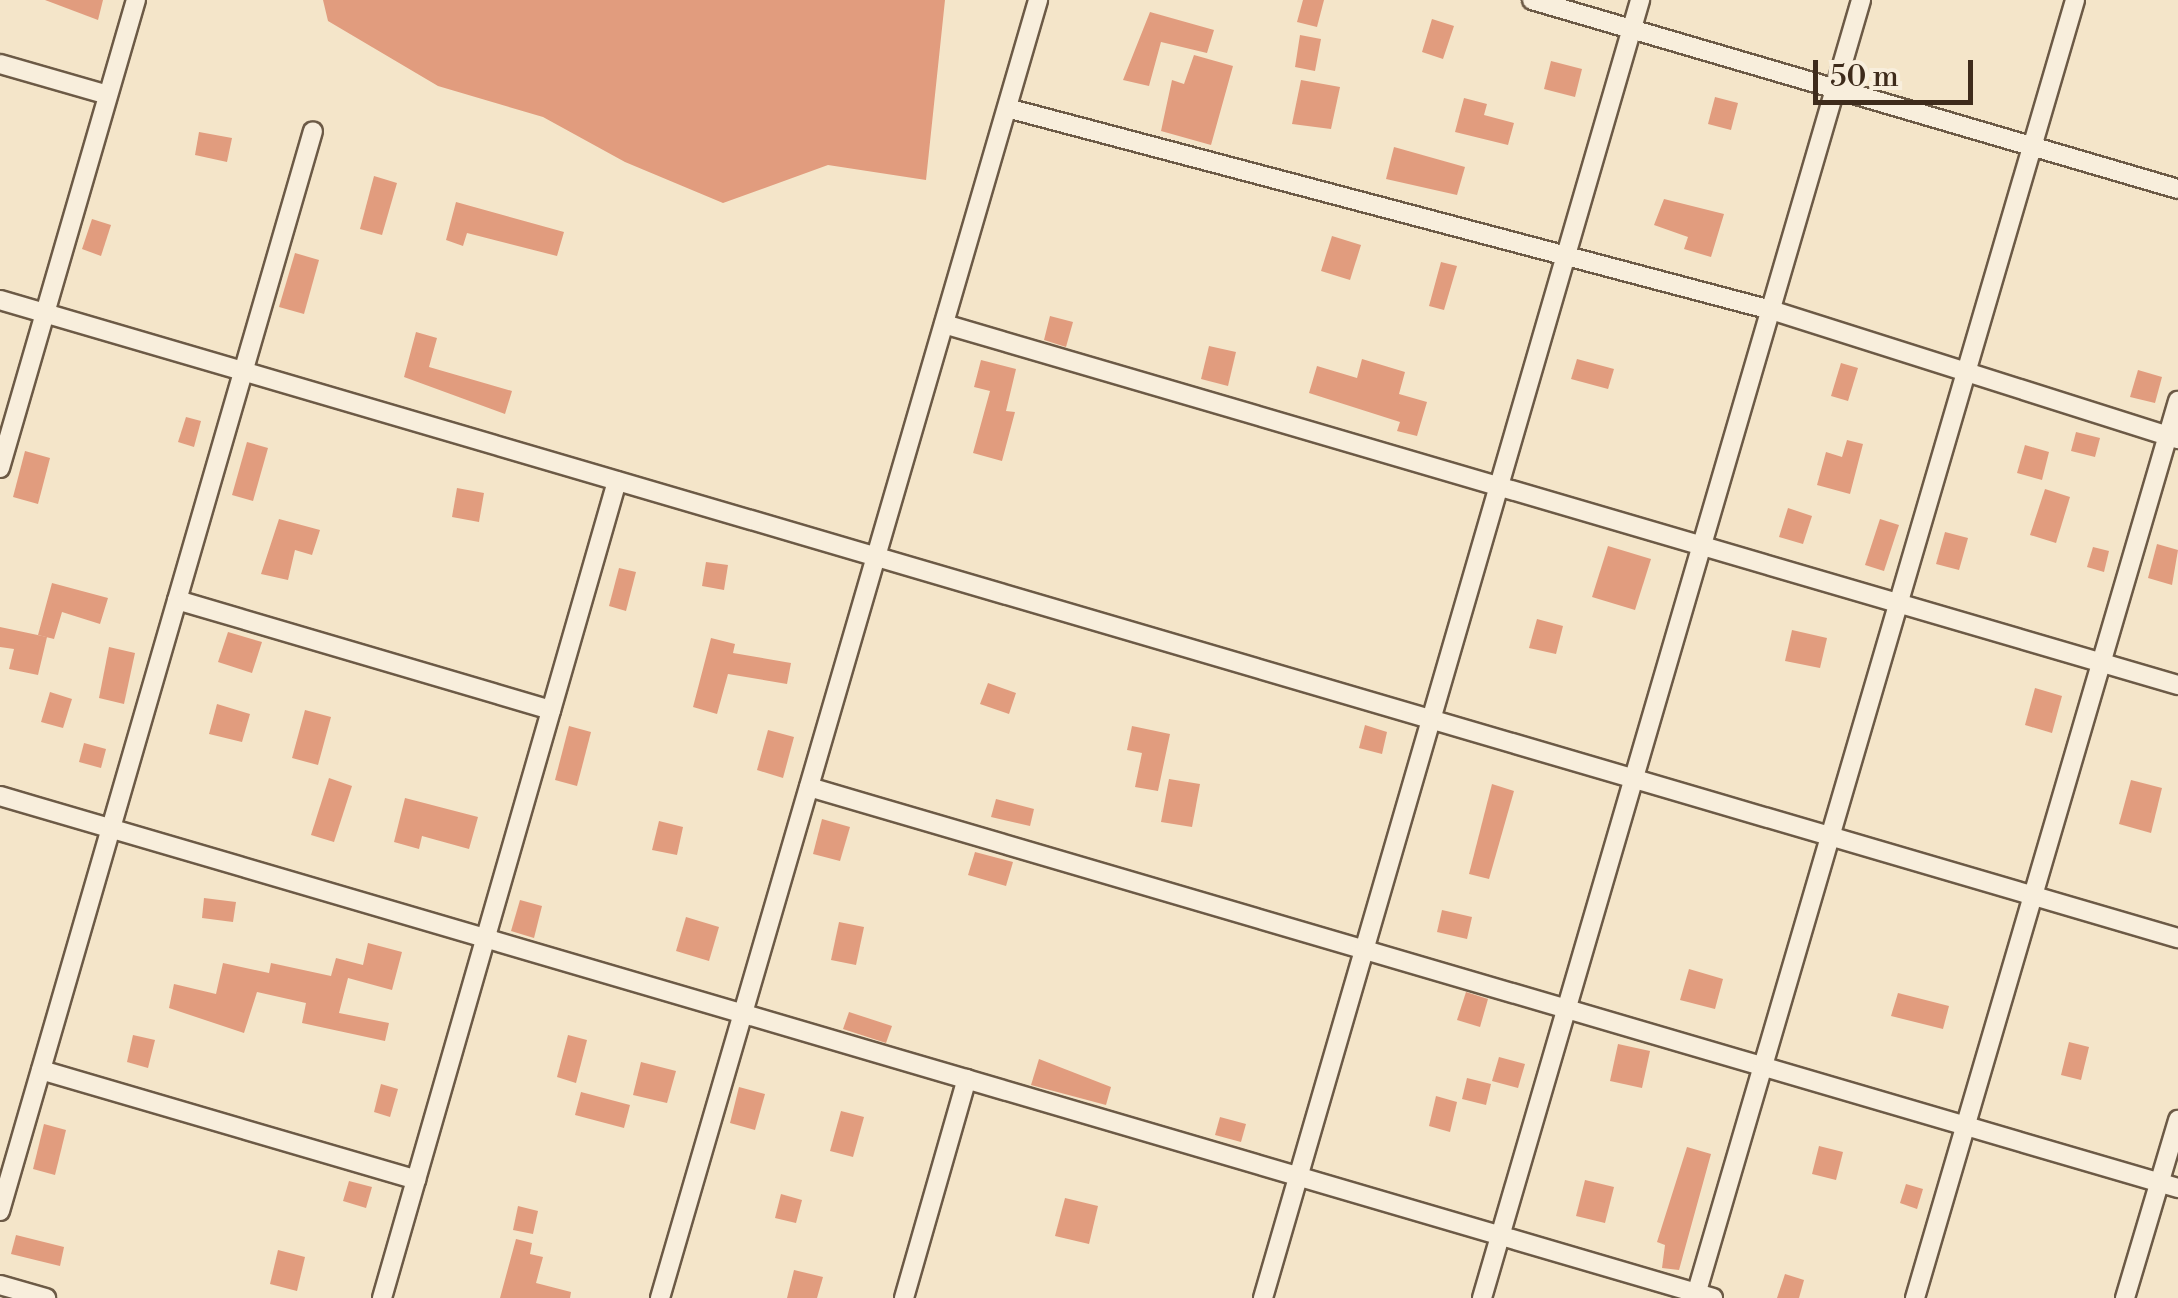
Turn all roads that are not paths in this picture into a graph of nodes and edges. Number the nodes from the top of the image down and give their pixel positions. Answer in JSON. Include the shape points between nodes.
{"nodes":[{"id":1,"x":136,"y":0,"type":"edge"},
{"id":2,"x":1038,"y":0,"type":"edge"},
{"id":3,"x":1532,"y":0,"type":"edge"},
{"id":4,"x":1640,"y":0,"type":"edge"},
{"id":5,"x":1861,"y":0,"type":"edge"},
{"id":6,"x":2075,"y":0,"type":"edge"},
{"id":7,"x":1632,"y":29,"type":"junction"},
{"id":8,"x":0,"y":64,"type":"edge"},
{"id":9,"x":1835,"y":89,"type":"junction"},
{"id":10,"x":108,"y":96,"type":"junction"},
{"id":11,"x":1007,"y":108,"type":"junction"},
{"id":12,"x":314,"y":131,"type":"dead end"},
{"id":13,"x":2032,"y":147,"type":"junction"},
{"id":14,"x":2178,"y":189,"type":"edge"},
{"id":15,"x":1564,"y":254,"type":"junction"},
{"id":16,"x":0,"y":300,"type":"edge"},
{"id":17,"x":1771,"y":310,"type":"junction"},
{"id":18,"x":45,"y":313,"type":"junction"},
{"id":19,"x":944,"y":324,"type":"junction"},
{"id":20,"x":244,"y":372,"type":"junction"},
{"id":21,"x":1966,"y":376,"type":"junction"},
{"id":22,"x":2178,"y":402,"type":"edge"},
{"id":23,"x":2173,"y":437,"type":"edge"},
{"id":24,"x":0,"y":468,"type":"edge"},
{"id":25,"x":617,"y":481,"type":"junction"},
{"id":26,"x":1498,"y":486,"type":"junction"},
{"id":27,"x":1701,"y":545,"type":"junction"},
{"id":28,"x":876,"y":557,"type":"junction"},
{"id":29,"x":177,"y":600,"type":"junction"},
{"id":30,"x":1900,"y":604,"type":"junction"},
{"id":31,"x":2102,"y":663,"type":"junction"},
{"id":32,"x":2178,"y":685,"type":"edge"},
{"id":33,"x":552,"y":710,"type":"junction"},
{"id":34,"x":1432,"y":720,"type":"junction"},
{"id":35,"x":1635,"y":779,"type":"junction"},
{"id":36,"x":809,"y":788,"type":"junction"},
{"id":37,"x":0,"y":796,"type":"edge"},
{"id":38,"x":108,"y":828,"type":"junction"},
{"id":39,"x":1832,"y":837,"type":"junction"},
{"id":40,"x":2034,"y":896,"type":"junction"},
{"id":41,"x":483,"y":938,"type":"junction"},
{"id":42,"x":2178,"y":938,"type":"edge"},
{"id":43,"x":1365,"y":950,"type":"junction"},
{"id":44,"x":1568,"y":1010,"type":"junction"},
{"id":45,"x":741,"y":1013,"type":"junction"},
{"id":46,"x":1765,"y":1067,"type":"junction"},
{"id":47,"x":41,"y":1070,"type":"junction"},
{"id":48,"x":967,"y":1079,"type":"junction"},
{"id":49,"x":2178,"y":1120,"type":"edge"},
{"id":50,"x":1967,"y":1126,"type":"junction"},
{"id":51,"x":1297,"y":1176,"type":"junction"},
{"id":52,"x":416,"y":1180,"type":"junction"},
{"id":53,"x":2169,"y":1186,"type":"edge"},
{"id":54,"x":0,"y":1211,"type":"edge"},
{"id":55,"x":1500,"y":1235,"type":"junction"},
{"id":56,"x":0,"y":1285,"type":"edge"},
{"id":57,"x":1702,"y":1296,"type":"edge"},
{"id":58,"x":46,"y":1298,"type":"edge"},
{"id":59,"x":382,"y":1298,"type":"edge"},
{"id":60,"x":660,"y":1298,"type":"edge"},
{"id":61,"x":904,"y":1298,"type":"edge"},
{"id":62,"x":1263,"y":1298,"type":"edge"},
{"id":63,"x":1482,"y":1298,"type":"edge"},
{"id":64,"x":1916,"y":1298,"type":"edge"},
{"id":65,"x":2125,"y":1298,"type":"edge"}],
"edges":[{"from":1,"to":10,"type":"street"},
{"from":2,"to":11,"type":"street"},
{"from":3,"to":7,"type":"street"},
{"from":4,"to":7,"type":"street"},
{"from":5,"to":9,"type":"street"},
{"from":6,"to":13,"type":"street"},
{"from":7,"to":9,"type":"street"},
{"from":7,"to":15,"type":"street"},
{"from":8,"to":10,"type":"street"},
{"from":9,"to":13,"type":"street"},
{"from":9,"to":17,"type":"street"},
{"from":10,"to":18,"type":"street"},
{"from":11,"to":15,"type":"street"},
{"from":11,"to":19,"type":"street"},
{"from":12,"to":20,"type":"street"},
{"from":13,"to":14,"type":"street"},
{"from":13,"to":21,"type":"street"},
{"from":15,"to":17,"type":"street"},
{"from":15,"to":26,"type":"street"},
{"from":16,"to":18,"type":"street"},
{"from":17,"to":21,"type":"street"},
{"from":17,"to":27,"type":"street"},
{"from":18,"to":20,"type":"street"},
{"from":18,"to":24,"type":"street"},
{"from":19,"to":26,"type":"street"},
{"from":19,"to":28,"type":"street"},
{"from":20,"to":25,"type":"street"},
{"from":20,"to":29,"type":"street"},
{"from":21,"to":23,"type":"street"},
{"from":21,"to":30,"type":"street"},
{"from":22,"to":23,"type":"street"},
{"from":23,"to":31,"type":"street"},
{"from":25,"to":28,"type":"street"},
{"from":25,"to":33,"type":"street"},
{"from":26,"to":27,"type":"street"},
{"from":26,"to":34,"type":"street"},
{"from":27,"to":30,"type":"street"},
{"from":27,"to":35,"type":"street"},
{"from":28,"to":34,"type":"street"},
{"from":28,"to":36,"type":"street"},
{"from":29,"to":33,"type":"street"},
{"from":29,"to":38,"type":"street"},
{"from":30,"to":31,"type":"street"},
{"from":30,"to":39,"type":"street"},
{"from":31,"to":32,"type":"street"},
{"from":31,"to":40,"type":"street"},
{"from":33,"to":41,"type":"street"},
{"from":34,"to":35,"type":"street"},
{"from":34,"to":43,"type":"street"},
{"from":35,"to":39,"type":"street"},
{"from":35,"to":44,"type":"street"},
{"from":36,"to":43,"type":"street"},
{"from":36,"to":45,"type":"street"},
{"from":37,"to":38,"type":"street"},
{"from":38,"to":41,"type":"street"},
{"from":38,"to":47,"type":"street"},
{"from":39,"to":40,"type":"street"},
{"from":39,"to":46,"type":"street"},
{"from":40,"to":42,"type":"street"},
{"from":40,"to":50,"type":"street"},
{"from":41,"to":45,"type":"street"},
{"from":41,"to":52,"type":"street"},
{"from":43,"to":44,"type":"street"},
{"from":43,"to":51,"type":"street"},
{"from":44,"to":46,"type":"street"},
{"from":44,"to":55,"type":"street"},
{"from":45,"to":48,"type":"street"},
{"from":45,"to":60,"type":"street"},
{"from":46,"to":50,"type":"street"},
{"from":46,"to":57,"type":"street"},
{"from":47,"to":52,"type":"street"},
{"from":47,"to":54,"type":"street"},
{"from":48,"to":51,"type":"street"},
{"from":48,"to":61,"type":"street"},
{"from":49,"to":53,"type":"street"},
{"from":50,"to":53,"type":"street"},
{"from":50,"to":64,"type":"street"},
{"from":51,"to":55,"type":"street"},
{"from":51,"to":62,"type":"street"},
{"from":52,"to":59,"type":"street"},
{"from":53,"to":65,"type":"street"},
{"from":55,"to":57,"type":"street"},
{"from":55,"to":63,"type":"street"},
{"from":56,"to":58,"type":"street"}]}
